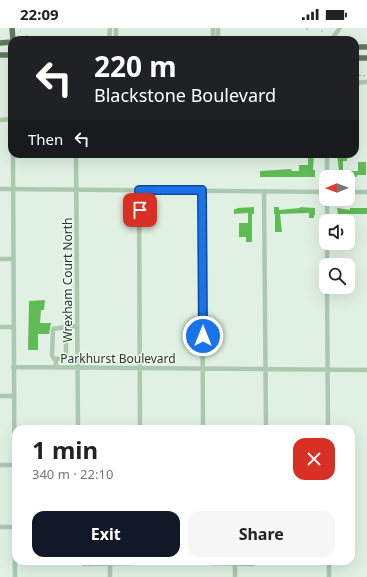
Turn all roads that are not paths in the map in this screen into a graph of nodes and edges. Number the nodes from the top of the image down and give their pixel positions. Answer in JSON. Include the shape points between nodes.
{"nodes":[{"id":1,"x":13,"y":158,"type":"edge"},
{"id":2,"x":76,"y":158,"type":"edge"},
{"id":3,"x":327,"y":158,"type":"edge"},
{"id":4,"x":327,"y":170,"type":"edge"},
{"id":5,"x":0,"y":189,"type":"edge"},
{"id":6,"x":13,"y":189,"type":"junction"},
{"id":7,"x":77,"y":190,"type":"junction"},
{"id":8,"x":139,"y":190,"type":"junction"},
{"id":9,"x":202,"y":190,"type":"junction"},
{"id":10,"x":264,"y":191,"type":"junction"},
{"id":11,"x":319,"y":192,"type":"edge"},
{"id":12,"x":355,"y":192,"type":"edge"},
{"id":13,"x":367,"y":192,"type":"edge"},
{"id":14,"x":0,"y":259,"type":"edge"},
{"id":15,"x":12,"y":259,"type":"junction"},
{"id":16,"x":327,"y":294,"type":"edge"},
{"id":17,"x":77,"y":326,"type":"junction"},
{"id":18,"x":0,"y":327,"type":"edge"},
{"id":19,"x":13,"y":327,"type":"junction"},
{"id":20,"x":66,"y":327,"type":"junction"},
{"id":21,"x":56,"y":359,"type":"junction"},
{"id":22,"x":13,"y":367,"type":"junction"},
{"id":23,"x":56,"y":367,"type":"junction"},
{"id":24,"x":78,"y":367,"type":"junction"},
{"id":25,"x":140,"y":368,"type":"junction"},
{"id":26,"x":203,"y":368,"type":"junction"},
{"id":27,"x":266,"y":369,"type":"junction"},
{"id":28,"x":328,"y":369,"type":"junction"},
{"id":29,"x":367,"y":370,"type":"edge"},
{"id":30,"x":0,"y":396,"type":"edge"},
{"id":31,"x":13,"y":396,"type":"junction"},
{"id":32,"x":13,"y":425,"type":"edge"},
{"id":33,"x":78,"y":425,"type":"edge"},
{"id":34,"x":140,"y":425,"type":"edge"},
{"id":35,"x":203,"y":425,"type":"edge"},
{"id":36,"x":266,"y":425,"type":"edge"},
{"id":37,"x":328,"y":425,"type":"edge"},
{"id":38,"x":0,"y":465,"type":"edge"},
{"id":39,"x":12,"y":465,"type":"edge"},
{"id":40,"x":0,"y":527,"type":"edge"},
{"id":41,"x":12,"y":527,"type":"edge"},
{"id":42,"x":14,"y":565,"type":"edge"},
{"id":43,"x":110,"y":565,"type":"edge"},
{"id":44,"x":235,"y":565,"type":"edge"},
{"id":45,"x":329,"y":565,"type":"edge"},
{"id":46,"x":14,"y":577,"type":"edge"},
{"id":47,"x":110,"y":577,"type":"edge"},
{"id":48,"x":235,"y":577,"type":"edge"},
{"id":49,"x":329,"y":577,"type":"edge"}],
"edges":[{"from":1,"to":6,"type":"street"},
{"from":2,"to":7,"type":"street","name":"Wrexham Court North"},
{"from":3,"to":4,"type":"street"},
{"from":5,"to":6,"type":"street"},
{"from":6,"to":7,"type":"street"},
{"from":6,"to":15,"type":"street"},
{"from":7,"to":8,"type":"street"},
{"from":7,"to":17,"type":"street","name":"Wrexham Court North"},
{"from":8,"to":9,"type":"street"},
{"from":8,"to":25,"type":"street"},
{"from":9,"to":10,"type":"street"},
{"from":9,"to":26,"type":"street"},
{"from":10,"to":11,"type":"street"},
{"from":10,"to":27,"type":"street"},
{"from":12,"to":13,"type":"street"},
{"from":14,"to":15,"type":"street"},
{"from":15,"to":19,"type":"street"},
{"from":16,"to":28,"type":"street"},
{"from":17,"to":20,"type":"street"},
{"from":17,"to":24,"type":"street","name":"Wrexham Court North"},
{"from":18,"to":19,"type":"street"},
{"from":19,"to":22,"type":"street"},
{"from":20,"to":21,"type":"street","via":[[66,358]]},
{"from":20,"to":21,"type":"street","via":[[53,329],[52,355]]},
{"from":21,"to":23,"type":"street"},
{"from":22,"to":23,"type":"street","name":"Parkhurst Boulevard"},
{"from":22,"to":31,"type":"street"},
{"from":23,"to":24,"type":"street","name":"Parkhurst Boulevard"},
{"from":24,"to":25,"type":"street","name":"Parkhurst Boulevard"},
{"from":24,"to":33,"type":"street","name":"Wrexham Court North"},
{"from":25,"to":26,"type":"street","name":"Parkhurst Boulevard"},
{"from":25,"to":34,"type":"street"},
{"from":26,"to":27,"type":"street","name":"Parkhurst Boulevard"},
{"from":26,"to":35,"type":"street"},
{"from":27,"to":28,"type":"street","name":"Parkhurst Boulevard"},
{"from":27,"to":36,"type":"street"},
{"from":28,"to":29,"type":"street","name":"Parkhurst Boulevard"},
{"from":28,"to":37,"type":"street"},
{"from":30,"to":31,"type":"street"},
{"from":31,"to":32,"type":"street"},
{"from":38,"to":39,"type":"street"},
{"from":40,"to":41,"type":"street"},
{"from":42,"to":46,"type":"street"},
{"from":43,"to":47,"type":"street"},
{"from":44,"to":48,"type":"street"},
{"from":45,"to":49,"type":"street"}]}
